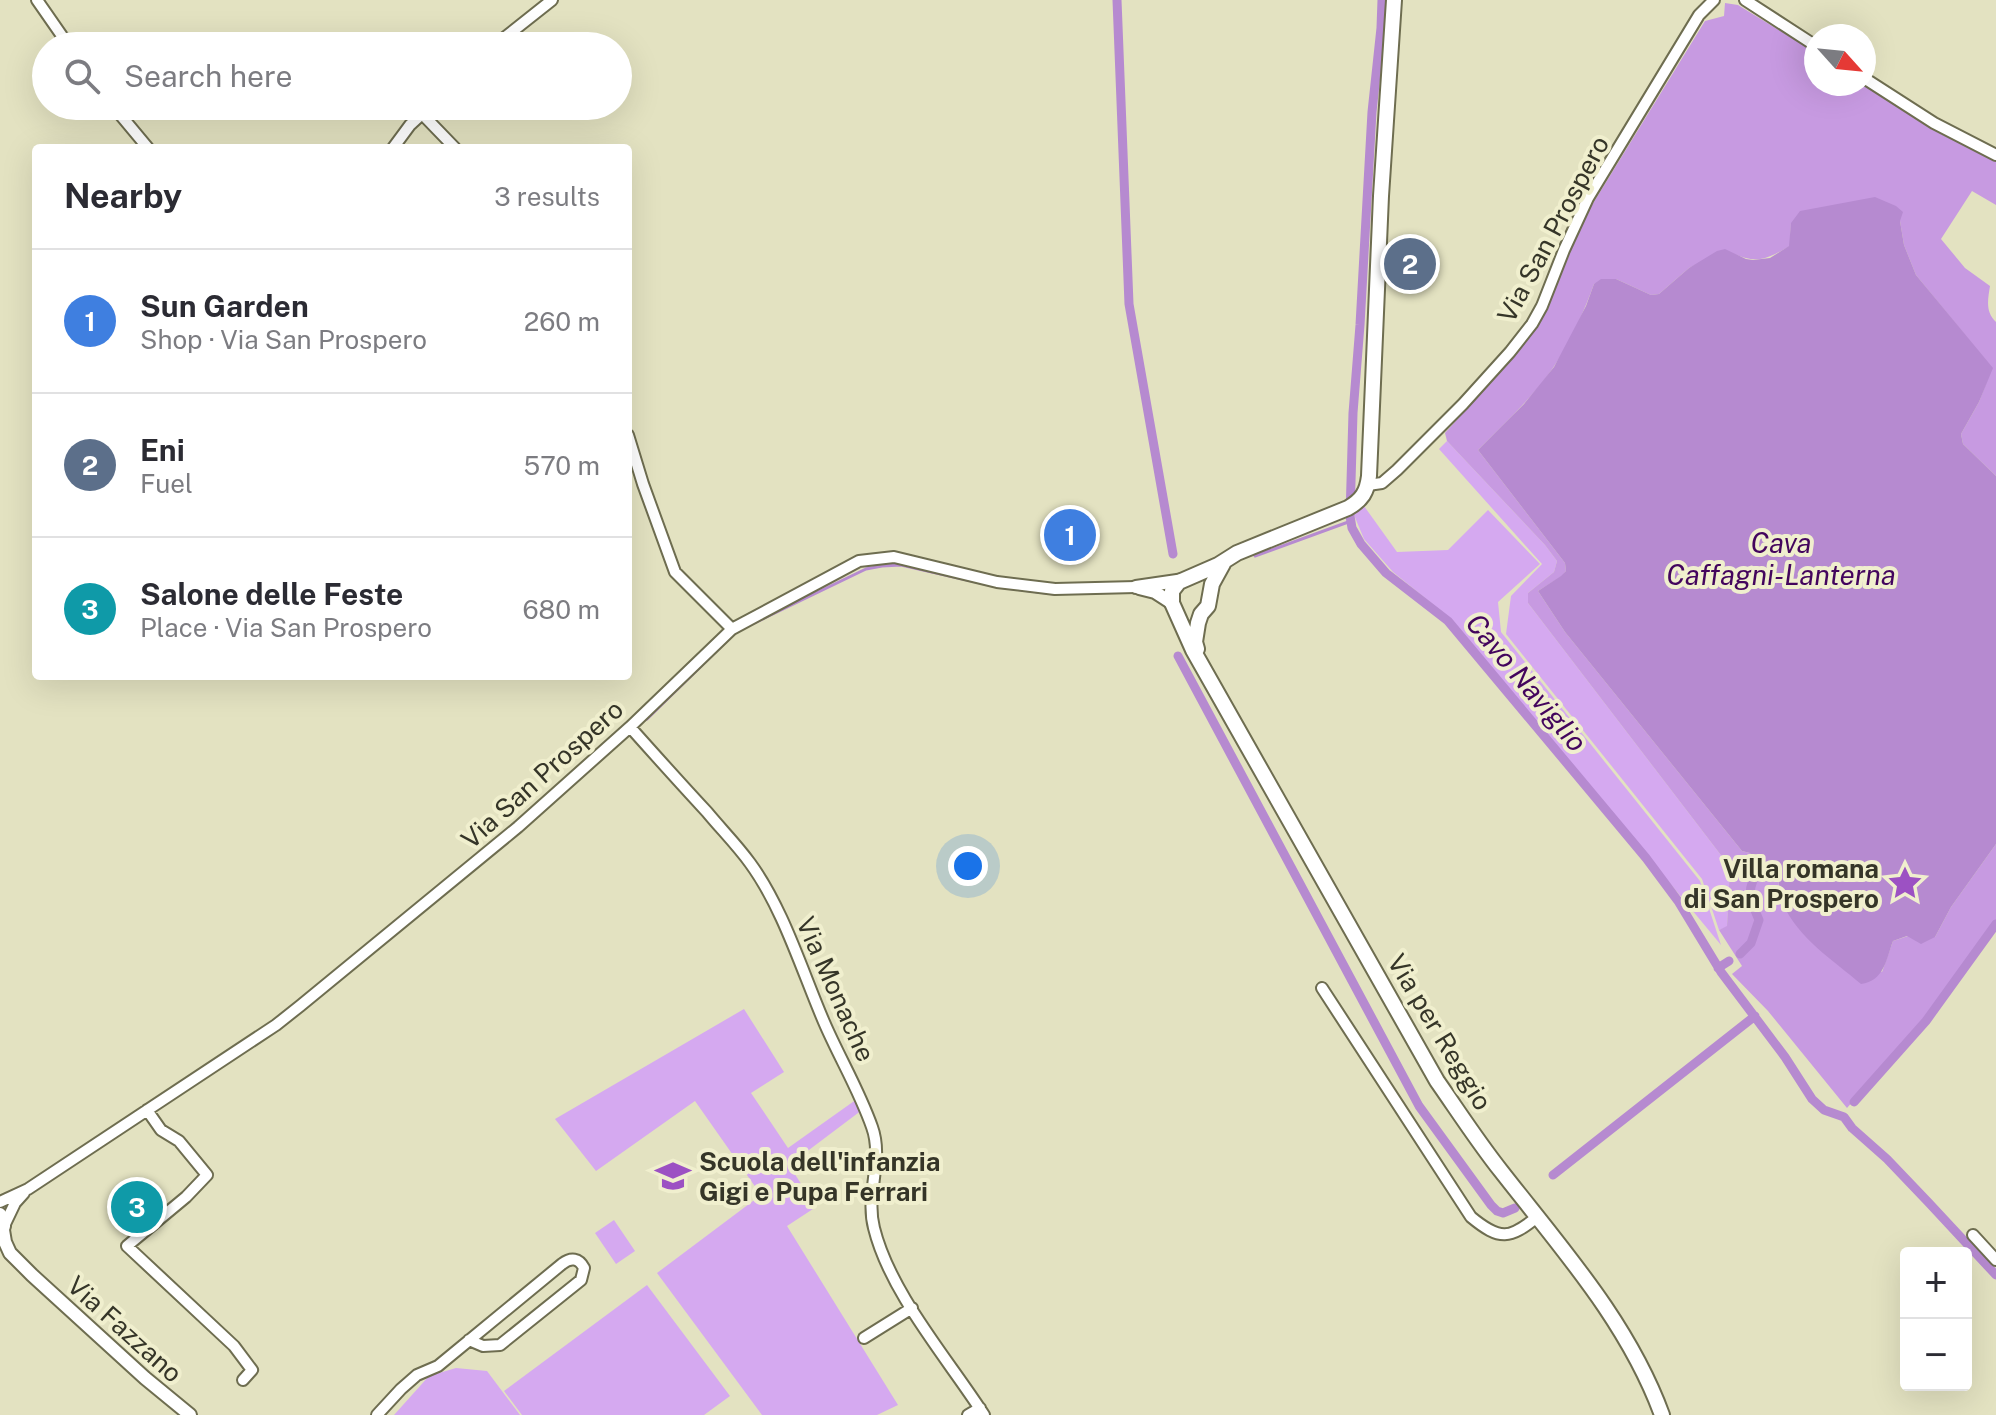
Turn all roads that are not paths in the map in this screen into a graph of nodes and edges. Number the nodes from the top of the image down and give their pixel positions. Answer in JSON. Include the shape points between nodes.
{"nodes":[{"id":1,"x":37,"y":0,"type":"edge"},
{"id":2,"x":552,"y":0,"type":"edge"},
{"id":3,"x":1394,"y":0,"type":"edge"},
{"id":4,"x":1714,"y":0,"type":"edge"},
{"id":5,"x":1745,"y":0,"type":"edge"},
{"id":6,"x":59,"y":32,"type":"edge"},
{"id":7,"x":512,"y":32,"type":"edge"},
{"id":8,"x":1804,"y":38,"type":"edge"},
{"id":9,"x":1876,"y":86,"type":"edge"},
{"id":10,"x":125,"y":120,"type":"edge"},
{"id":11,"x":414,"y":120,"type":"edge"},
{"id":12,"x":428,"y":120,"type":"edge"},
{"id":13,"x":145,"y":144,"type":"edge"},
{"id":14,"x":396,"y":144,"type":"edge"},
{"id":15,"x":451,"y":144,"type":"edge"},
{"id":16,"x":1996,"y":155,"type":"edge"},
{"id":17,"x":632,"y":448,"type":"edge"},
{"id":18,"x":1364,"y":492,"type":"junction"},
{"id":19,"x":1225,"y":561,"type":"junction"},
{"id":20,"x":1188,"y":579,"type":"junction"},
{"id":21,"x":1136,"y":587,"type":"junction"},
{"id":22,"x":1210,"y":595,"type":"junction"},
{"id":23,"x":1174,"y":607,"type":"junction"},
{"id":24,"x":1201,"y":614,"type":"junction"},
{"id":25,"x":732,"y":629,"type":"junction"},
{"id":26,"x":1199,"y":658,"type":"junction"},
{"id":27,"x":630,"y":727,"type":"junction"},
{"id":28,"x":1322,"y":988,"type":"dead end"},
{"id":29,"x":147,"y":1110,"type":"junction"},
{"id":30,"x":28,"y":1189,"type":"junction"},
{"id":31,"x":0,"y":1202,"type":"edge"},
{"id":32,"x":1537,"y":1217,"type":"junction"},
{"id":33,"x":2,"y":1227,"type":"edge"},
{"id":34,"x":1973,"y":1235,"type":"dead end"},
{"id":35,"x":0,"y":1254,"type":"edge"},
{"id":36,"x":1996,"y":1260,"type":"edge"},
{"id":37,"x":32,"y":1275,"type":"junction"},
{"id":38,"x":912,"y":1308,"type":"junction"},
{"id":39,"x":864,"y":1338,"type":"dead end"},
{"id":40,"x":469,"y":1340,"type":"junction"},
{"id":41,"x":243,"y":1380,"type":"dead end"},
{"id":42,"x":982,"y":1412,"type":"edge"},
{"id":43,"x":190,"y":1415,"type":"edge"},
{"id":44,"x":377,"y":1415,"type":"edge"},
{"id":45,"x":968,"y":1415,"type":"edge"},
{"id":46,"x":1662,"y":1415,"type":"edge"}],
"edges":[{"from":1,"to":6,"type":"street"},
{"from":2,"to":7,"type":"street"},
{"from":3,"to":18,"type":"main road"},
{"from":4,"to":18,"type":"street","name":"Via San Prospero","via":[[1699,15],[1588,198],[1532,324],[1406,462]]},
{"from":5,"to":8,"type":"street"},
{"from":9,"to":16,"type":"street"},
{"from":10,"to":13,"type":"street"},
{"from":11,"to":14,"type":"street"},
{"from":12,"to":15,"type":"street"},
{"from":17,"to":25,"type":"street","via":[[675,572]]},
{"from":18,"to":19,"type":"main road","via":[[1341,511]]},
{"from":19,"to":20,"type":"main road"},
{"from":19,"to":22,"type":"main road","name":"Via per Reggio"},
{"from":20,"to":21,"type":"street","name":"Via San Prospero"},
{"from":20,"to":22,"type":"main road","via":[[1205,585]]},
{"from":20,"to":23,"type":"main road","via":[[1172,591]]},
{"from":21,"to":23,"type":"street","name":"Via San Prospero","via":[[1155,592]]},
{"from":21,"to":25,"type":"street","name":"Via San Prospero","via":[[1055,589],[997,582],[894,557],[859,561]]},
{"from":22,"to":24,"type":"main road","name":"Via per Reggio"},
{"from":23,"to":24,"type":"main road","via":[[1185,617]]},
{"from":23,"to":26,"type":"main road","name":"Via per Reggio"},
{"from":24,"to":26,"type":"main road","name":"Via per Reggio","via":[[1195,642]]},
{"from":25,"to":27,"type":"street","name":"Via San Prospero"},
{"from":26,"to":32,"type":"main road","name":"Via per Reggio","via":[[1437,1081]]},
{"from":27,"to":29,"type":"street","name":"Via San Prospero","via":[[479,861],[288,1015]]},
{"from":27,"to":38,"type":"street","name":"Via Monache","via":[[741,851],[767,889],[876,1138],[873,1227],[893,1278]]},
{"from":28,"to":32,"type":"street","via":[[1471,1217],[1504,1235],[1517,1233]]},
{"from":29,"to":30,"type":"street","name":"Via San Prospero"},
{"from":29,"to":41,"type":"street","via":[[207,1175],[127,1246],[234,1346],[252,1370]]},
{"from":30,"to":31,"type":"street","name":"Via San Prospero"},
{"from":30,"to":33,"type":"street","name":"Via San Prospero"},
{"from":32,"to":46,"type":"main road","name":"Via per Reggio","via":[[1612,1315]]},
{"from":33,"to":37,"type":"street","name":"Via Fazzano","via":[[10,1253]]},
{"from":34,"to":36,"type":"street"},
{"from":35,"to":37,"type":"street","name":"Via Fazzano"},
{"from":37,"to":43,"type":"street","name":"Via Fazzano"},
{"from":38,"to":39,"type":"street"},
{"from":38,"to":42,"type":"street","name":"Via Monache"},
{"from":40,"to":40,"type":"street","via":[[567,1260],[580,1261],[581,1280],[500,1345]]},
{"from":40,"to":44,"type":"street","via":[[438,1366],[417,1375]]},
{"from":42,"to":45,"type":"street"}]}
